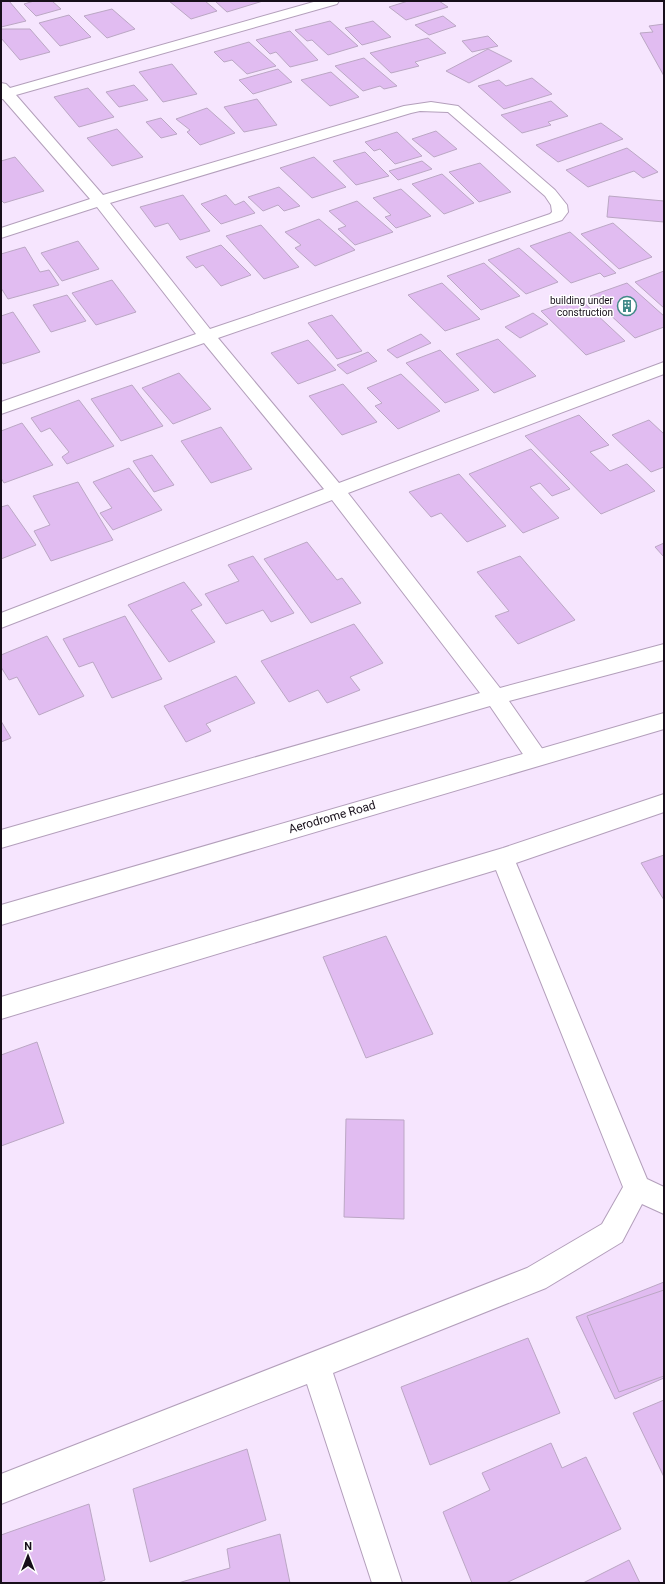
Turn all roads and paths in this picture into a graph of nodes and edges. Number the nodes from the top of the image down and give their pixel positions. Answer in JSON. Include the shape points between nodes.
{"nodes":[{"id":1,"x":332,"y":1,"type":"edge"},
{"id":2,"x":3,"y":92,"type":"edge"},
{"id":3,"x":100,"y":201,"type":"junction"},
{"id":4,"x":1,"y":232,"type":"edge"},
{"id":5,"x":207,"y":336,"type":"junction"},
{"id":6,"x":664,"y":368,"type":"edge"},
{"id":7,"x":1,"y":408,"type":"edge"},
{"id":8,"x":336,"y":491,"type":"junction"},
{"id":9,"x":1,"y":621,"type":"edge"},
{"id":10,"x":664,"y":652,"type":"edge"},
{"id":11,"x":495,"y":697,"type":"junction"},
{"id":12,"x":664,"y":721,"type":"edge"},
{"id":13,"x":537,"y":757,"type":"junction"},
{"id":14,"x":664,"y":803,"type":"edge"},
{"id":15,"x":1,"y":840,"type":"edge"},
{"id":16,"x":503,"y":858,"type":"junction"},
{"id":17,"x":1,"y":915,"type":"edge"},
{"id":18,"x":1,"y":1008,"type":"edge"},
{"id":19,"x":637,"y":1188,"type":"junction"},
{"id":20,"x":664,"y":1201,"type":"edge"},
{"id":21,"x":316,"y":1366,"type":"junction"},
{"id":22,"x":1,"y":1489,"type":"edge"},
{"id":23,"x":387,"y":1583,"type":"edge"}],
"edges":[{"from":1,"to":2,"type":"street"},
{"from":2,"to":3,"type":"street"},
{"from":3,"to":4,"type":"street"},
{"from":3,"to":5,"type":"street"},
{"from":3,"to":5,"type":"street","via":[[408,109],[442,106],[453,109],[550,193],[558,205],[560,212],[556,217]]},
{"from":5,"to":7,"type":"street"},
{"from":5,"to":8,"type":"street"},
{"from":6,"to":8,"type":"street"},
{"from":8,"to":9,"type":"street"},
{"from":8,"to":11,"type":"street"},
{"from":10,"to":11,"type":"street"},
{"from":11,"to":13,"type":"street"},
{"from":11,"to":15,"type":"street"},
{"from":12,"to":13,"type":"street","name":"Aerodrome Road"},
{"from":13,"to":17,"type":"street","name":"Aerodrome Road"},
{"from":14,"to":16,"type":"street"},
{"from":16,"to":18,"type":"street"},
{"from":16,"to":19,"type":"street"},
{"from":19,"to":20,"type":"street"},
{"from":19,"to":21,"type":"street","via":[[612,1233],[536,1278]]},
{"from":21,"to":22,"type":"street"},
{"from":21,"to":23,"type":"street"}]}
